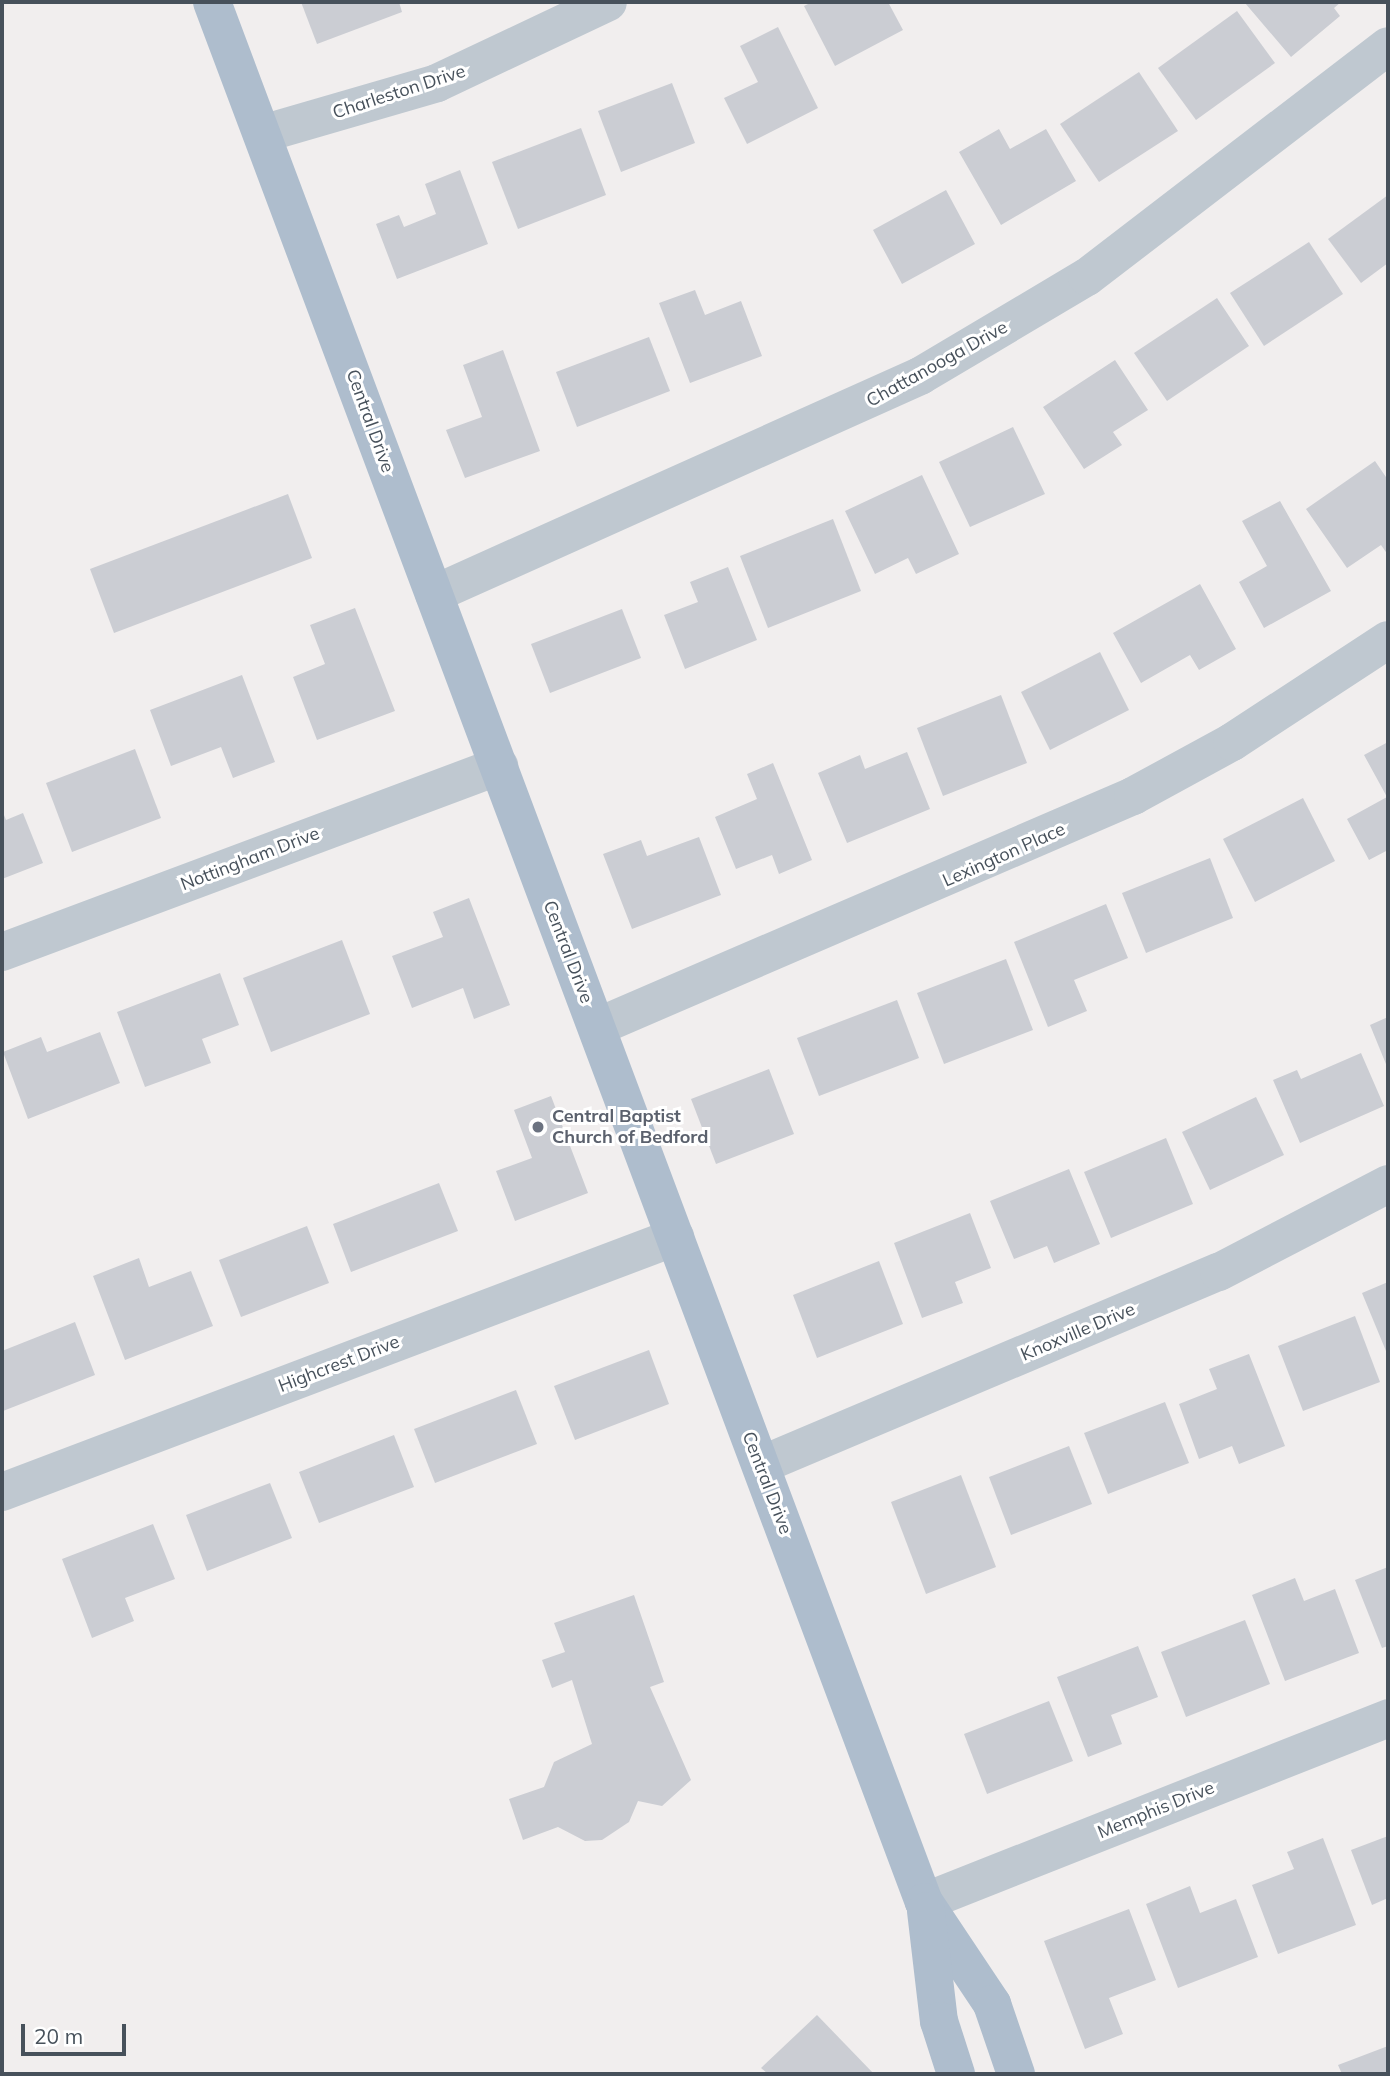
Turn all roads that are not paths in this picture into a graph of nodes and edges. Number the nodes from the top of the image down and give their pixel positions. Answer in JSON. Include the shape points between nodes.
{"nodes":[{"id":1,"x":212,"y":2,"type":"edge"},
{"id":2,"x":608,"y":2,"type":"edge"},
{"id":3,"x":1388,"y":46,"type":"edge"},
{"id":4,"x":262,"y":134,"type":"junction"},
{"id":5,"x":434,"y":594,"type":"junction"},
{"id":6,"x":1388,"y":640,"type":"edge"},
{"id":7,"x":499,"y":766,"type":"junction"},
{"id":8,"x":2,"y":952,"type":"edge"},
{"id":9,"x":597,"y":1027,"type":"junction"},
{"id":10,"x":1388,"y":1184,"type":"edge"},
{"id":11,"x":675,"y":1237,"type":"junction"},
{"id":12,"x":761,"y":1465,"type":"junction"},
{"id":13,"x":2,"y":1492,"type":"edge"},
{"id":14,"x":1388,"y":1718,"type":"edge"},
{"id":15,"x":925,"y":1902,"type":"junction"},
{"id":16,"x":956,"y":2074,"type":"edge"},
{"id":17,"x":1016,"y":2074,"type":"edge"}],
"edges":[{"from":1,"to":4,"type":"main road","name":"Central Drive"},
{"from":2,"to":4,"type":"street","name":"Charleston Drive","via":[[437,83]]},
{"from":3,"to":5,"type":"street","name":"Chattanooga Drive","via":[[1087,277],[920,376]]},
{"from":4,"to":5,"type":"main road","name":"Central Drive"},
{"from":5,"to":7,"type":"main road","name":"Central Drive"},
{"from":6,"to":9,"type":"street","name":"Lexington Place","via":[[1232,742],[1133,796]]},
{"from":7,"to":8,"type":"street","name":"Nottingham Drive"},
{"from":7,"to":9,"type":"main road","name":"Central Drive"},
{"from":9,"to":11,"type":"main road","name":"Central Drive"},
{"from":10,"to":12,"type":"street","name":"Knoxville Drive","via":[[1219,1272]]},
{"from":11,"to":12,"type":"main road","name":"Central Drive"},
{"from":11,"to":13,"type":"street","name":"Highcrest Drive"},
{"from":12,"to":15,"type":"main road","name":"Central Drive"},
{"from":14,"to":15,"type":"street","name":"Memphis Drive"},
{"from":15,"to":16,"type":"main road","name":"Central Drive","via":[[939,2021]]},
{"from":15,"to":17,"type":"main road","name":"Central Drive","via":[[992,2004]]}]}
